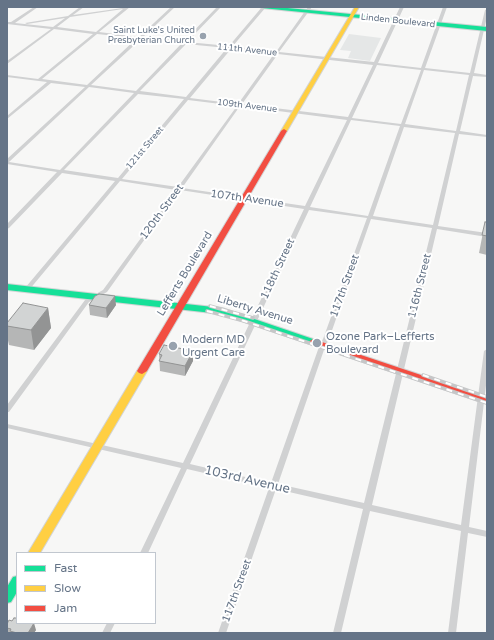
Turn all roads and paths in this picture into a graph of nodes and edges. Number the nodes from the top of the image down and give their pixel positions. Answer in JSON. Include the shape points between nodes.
{"nodes":[{"id":1,"x":36,"y":7,"type":"edge"},
{"id":2,"x":82,"y":7,"type":"edge"},
{"id":3,"x":128,"y":7,"type":"edge"},
{"id":4,"x":173,"y":7,"type":"edge"},
{"id":5,"x":219,"y":7,"type":"edge"},
{"id":6,"x":263,"y":7,"type":"edge"},
{"id":7,"x":357,"y":7,"type":"edge"},
{"id":8,"x":402,"y":7,"type":"edge"},
{"id":9,"x":445,"y":7,"type":"edge"},
{"id":10,"x":308,"y":9,"type":"edge"},
{"id":11,"x":487,"y":10,"type":"edge"},
{"id":12,"x":352,"y":16,"type":"junction"},
{"id":13,"x":69,"y":17,"type":"junction"},
{"id":14,"x":396,"y":20,"type":"junction"},
{"id":15,"x":9,"y":23,"type":"edge"},
{"id":16,"x":439,"y":24,"type":"junction"},
{"id":17,"x":19,"y":25,"type":"junction"},
{"id":18,"x":7,"y":27,"type":"edge"},
{"id":19,"x":53,"y":28,"type":"junction"},
{"id":20,"x":485,"y":29,"type":"edge"},
{"id":21,"x":96,"y":33,"type":"junction"},
{"id":22,"x":140,"y":38,"type":"junction"},
{"id":23,"x":184,"y":43,"type":"junction"},
{"id":24,"x":230,"y":48,"type":"junction"},
{"id":25,"x":277,"y":53,"type":"junction"},
{"id":26,"x":327,"y":58,"type":"junction"},
{"id":27,"x":7,"y":63,"type":"edge"},
{"id":28,"x":375,"y":64,"type":"junction"},
{"id":29,"x":423,"y":69,"type":"junction"},
{"id":30,"x":471,"y":74,"type":"junction"},
{"id":31,"x":7,"y":76,"type":"edge"},
{"id":32,"x":487,"y":76,"type":"edge"},
{"id":33,"x":39,"y":80,"type":"junction"},
{"id":34,"x":50,"y":81,"type":"junction"},
{"id":35,"x":88,"y":86,"type":"junction"},
{"id":36,"x":137,"y":92,"type":"junction"},
{"id":37,"x":187,"y":98,"type":"junction"},
{"id":38,"x":240,"y":105,"type":"junction"},
{"id":39,"x":295,"y":112,"type":"junction"},
{"id":40,"x":7,"y":118,"type":"edge"},
{"id":41,"x":349,"y":119,"type":"junction"},
{"id":42,"x":403,"y":125,"type":"junction"},
{"id":43,"x":458,"y":132,"type":"junction"},
{"id":44,"x":487,"y":136,"type":"edge"},
{"id":45,"x":7,"y":162,"type":"edge"},
{"id":46,"x":60,"y":171,"type":"junction"},
{"id":47,"x":118,"y":180,"type":"junction"},
{"id":48,"x":179,"y":189,"type":"junction"},
{"id":49,"x":244,"y":199,"type":"junction"},
{"id":50,"x":307,"y":208,"type":"junction"},
{"id":51,"x":370,"y":218,"type":"junction"},
{"id":52,"x":7,"y":227,"type":"edge"},
{"id":53,"x":434,"y":228,"type":"junction"},
{"id":54,"x":487,"y":235,"type":"edge"},
{"id":55,"x":7,"y":287,"type":"edge"},
{"id":56,"x":27,"y":289,"type":"junction"},
{"id":57,"x":96,"y":296,"type":"junction"},
{"id":58,"x":181,"y":306,"type":"junction"},
{"id":59,"x":254,"y":321,"type":"junction"},
{"id":60,"x":323,"y":344,"type":"junction"},
{"id":61,"x":487,"y":351,"type":"edge"},
{"id":62,"x":400,"y":370,"type":"junction"},
{"id":63,"x":484,"y":400,"type":"edge"},
{"id":64,"x":7,"y":410,"type":"edge"},
{"id":65,"x":7,"y":426,"type":"edge"},
{"id":66,"x":97,"y":446,"type":"junction"},
{"id":67,"x":185,"y":466,"type":"junction"},
{"id":68,"x":274,"y":486,"type":"junction"},
{"id":69,"x":367,"y":508,"type":"junction"},
{"id":70,"x":465,"y":529,"type":"junction"},
{"id":71,"x":487,"y":534,"type":"edge"},
{"id":72,"x":35,"y":552,"type":"edge"},
{"id":73,"x":144,"y":552,"type":"edge"},
{"id":74,"x":16,"y":583,"type":"edge"},
{"id":75,"x":7,"y":598,"type":"edge"},
{"id":76,"x":110,"y":624,"type":"edge"},
{"id":77,"x":106,"y":633,"type":"edge"},
{"id":78,"x":222,"y":633,"type":"edge"},
{"id":79,"x":337,"y":633,"type":"edge"},
{"id":80,"x":452,"y":633,"type":"edge"}],
"edges":[{"from":1,"to":15,"type":"street"},
{"from":2,"to":13,"type":"street"},
{"from":3,"to":13,"type":"street"},
{"from":3,"to":21,"type":"street"},
{"from":4,"to":22,"type":"street"},
{"from":5,"to":23,"type":"street"},
{"from":6,"to":10,"type":"street","name":"Linden Boulevard"},
{"from":6,"to":24,"type":"street","name":"121st Street"},
{"from":7,"to":12,"type":"street","name":"Lefferts Boulevard"},
{"from":8,"to":14,"type":"street","name":"118th Street"},
{"from":9,"to":16,"type":"street","name":"117th Street"},
{"from":10,"to":12,"type":"street","name":"Linden Boulevard"},
{"from":10,"to":25,"type":"street","name":"120th Street"},
{"from":11,"to":20,"type":"street","name":"116th Street"},
{"from":12,"to":14,"type":"street","name":"Linden Boulevard"},
{"from":12,"to":26,"type":"street","name":"Lefferts Boulevard"},
{"from":13,"to":17,"type":"street"},
{"from":13,"to":19,"type":"street"},
{"from":14,"to":16,"type":"street","name":"Linden Boulevard"},
{"from":14,"to":28,"type":"street","name":"118th Street"},
{"from":15,"to":17,"type":"street","name":"111th Avenue"},
{"from":15,"to":18,"type":"street"},
{"from":16,"to":20,"type":"street","name":"Linden Boulevard"},
{"from":16,"to":29,"type":"street","name":"117th Street"},
{"from":17,"to":19,"type":"street","name":"111th Avenue"},
{"from":19,"to":21,"type":"street","name":"111th Avenue"},
{"from":19,"to":27,"type":"street"},
{"from":20,"to":30,"type":"street","name":"116th Street"},
{"from":21,"to":22,"type":"street","name":"111th Avenue"},
{"from":21,"to":33,"type":"street"},
{"from":22,"to":23,"type":"street","name":"111th Avenue"},
{"from":22,"to":35,"type":"street"},
{"from":23,"to":24,"type":"street","name":"111th Avenue"},
{"from":23,"to":36,"type":"street"},
{"from":24,"to":25,"type":"street","name":"111th Avenue"},
{"from":24,"to":37,"type":"street","name":"121st Street"},
{"from":25,"to":26,"type":"street","name":"111th Avenue"},
{"from":25,"to":38,"type":"street","name":"120th Street"},
{"from":26,"to":28,"type":"street","name":"111th Avenue"},
{"from":26,"to":39,"type":"street","name":"Lefferts Boulevard"},
{"from":28,"to":29,"type":"street","name":"111th Avenue"},
{"from":28,"to":41,"type":"street","name":"118th Street"},
{"from":29,"to":30,"type":"street","name":"111th Avenue"},
{"from":29,"to":42,"type":"street","name":"117th Street"},
{"from":30,"to":32,"type":"street","name":"111th Avenue"},
{"from":30,"to":43,"type":"street","name":"116th Street"},
{"from":31,"to":33,"type":"street","name":"109th Avenue"},
{"from":33,"to":34,"type":"street","name":"109th Avenue"},
{"from":34,"to":35,"type":"street","name":"109th Avenue"},
{"from":34,"to":40,"type":"street"},
{"from":35,"to":36,"type":"street","name":"109th Avenue"},
{"from":35,"to":45,"type":"street"},
{"from":36,"to":37,"type":"street","name":"109th Avenue"},
{"from":36,"to":46,"type":"street"},
{"from":37,"to":38,"type":"street","name":"109th Avenue"},
{"from":37,"to":47,"type":"street","name":"121st Street"},
{"from":38,"to":39,"type":"street","name":"109th Avenue"},
{"from":38,"to":48,"type":"street","name":"120th Street"},
{"from":39,"to":41,"type":"street","name":"109th Avenue"},
{"from":39,"to":49,"type":"street","name":"Lefferts Boulevard"},
{"from":41,"to":42,"type":"street","name":"109th Avenue"},
{"from":41,"to":50,"type":"street","name":"118th Street"},
{"from":42,"to":43,"type":"street","name":"109th Avenue"},
{"from":42,"to":51,"type":"street","name":"117th Street"},
{"from":43,"to":44,"type":"street","name":"109th Avenue"},
{"from":43,"to":53,"type":"street","name":"116th Street"},
{"from":45,"to":46,"type":"street","name":"107th Avenue"},
{"from":46,"to":47,"type":"street","name":"107th Avenue"},
{"from":46,"to":52,"type":"street"},
{"from":47,"to":48,"type":"street","name":"107th Avenue"},
{"from":47,"to":56,"type":"street","name":"121st Street"},
{"from":48,"to":49,"type":"street","name":"107th Avenue"},
{"from":48,"to":57,"type":"street","name":"120th Street","via":[[105,291]]},
{"from":49,"to":50,"type":"street","name":"107th Avenue"},
{"from":49,"to":58,"type":"street","name":"Lefferts Boulevard"},
{"from":50,"to":51,"type":"street","name":"107th Avenue"},
{"from":50,"to":59,"type":"street","name":"118th Street"},
{"from":51,"to":53,"type":"street","name":"107th Avenue"},
{"from":51,"to":60,"type":"street","name":"117th Street"},
{"from":53,"to":54,"type":"street","name":"107th Avenue"},
{"from":53,"to":62,"type":"street","name":"116th Street"},
{"from":55,"to":56,"type":"street","name":"Liberty Avenue"},
{"from":56,"to":57,"type":"street","name":"Liberty Avenue"},
{"from":57,"to":58,"type":"street","name":"Liberty Avenue"},
{"from":57,"to":64,"type":"street","name":"120th Street","via":[[87,300]]},
{"from":58,"to":59,"type":"street","name":"Liberty Avenue","via":[[222,311]]},
{"from":58,"to":66,"type":"street","name":"Lefferts Boulevard"},
{"from":59,"to":60,"type":"street","name":"Liberty Avenue"},
{"from":59,"to":67,"type":"street","name":"118th Street"},
{"from":60,"to":62,"type":"street","name":"Liberty Avenue"},
{"from":60,"to":68,"type":"street","name":"117th Street"},
{"from":61,"to":63,"type":"street"},
{"from":62,"to":63,"type":"street","name":"Liberty Avenue"},
{"from":62,"to":69,"type":"street","name":"116th Street"},
{"from":63,"to":70,"type":"street"},
{"from":65,"to":66,"type":"street","name":"103rd Avenue"},
{"from":66,"to":67,"type":"street","name":"103rd Avenue"},
{"from":66,"to":72,"type":"street","name":"Lefferts Boulevard"},
{"from":67,"to":68,"type":"street","name":"103rd Avenue"},
{"from":67,"to":73,"type":"street","name":"118th Street"},
{"from":68,"to":69,"type":"street","name":"103rd Avenue"},
{"from":68,"to":78,"type":"street","name":"117th Street"},
{"from":69,"to":70,"type":"street","name":"103rd Avenue"},
{"from":69,"to":79,"type":"street","name":"116th Street"},
{"from":70,"to":71,"type":"street","name":"103rd Avenue"},
{"from":70,"to":80,"type":"street"},
{"from":74,"to":75,"type":"street"},
{"from":76,"to":77,"type":"street"}]}
